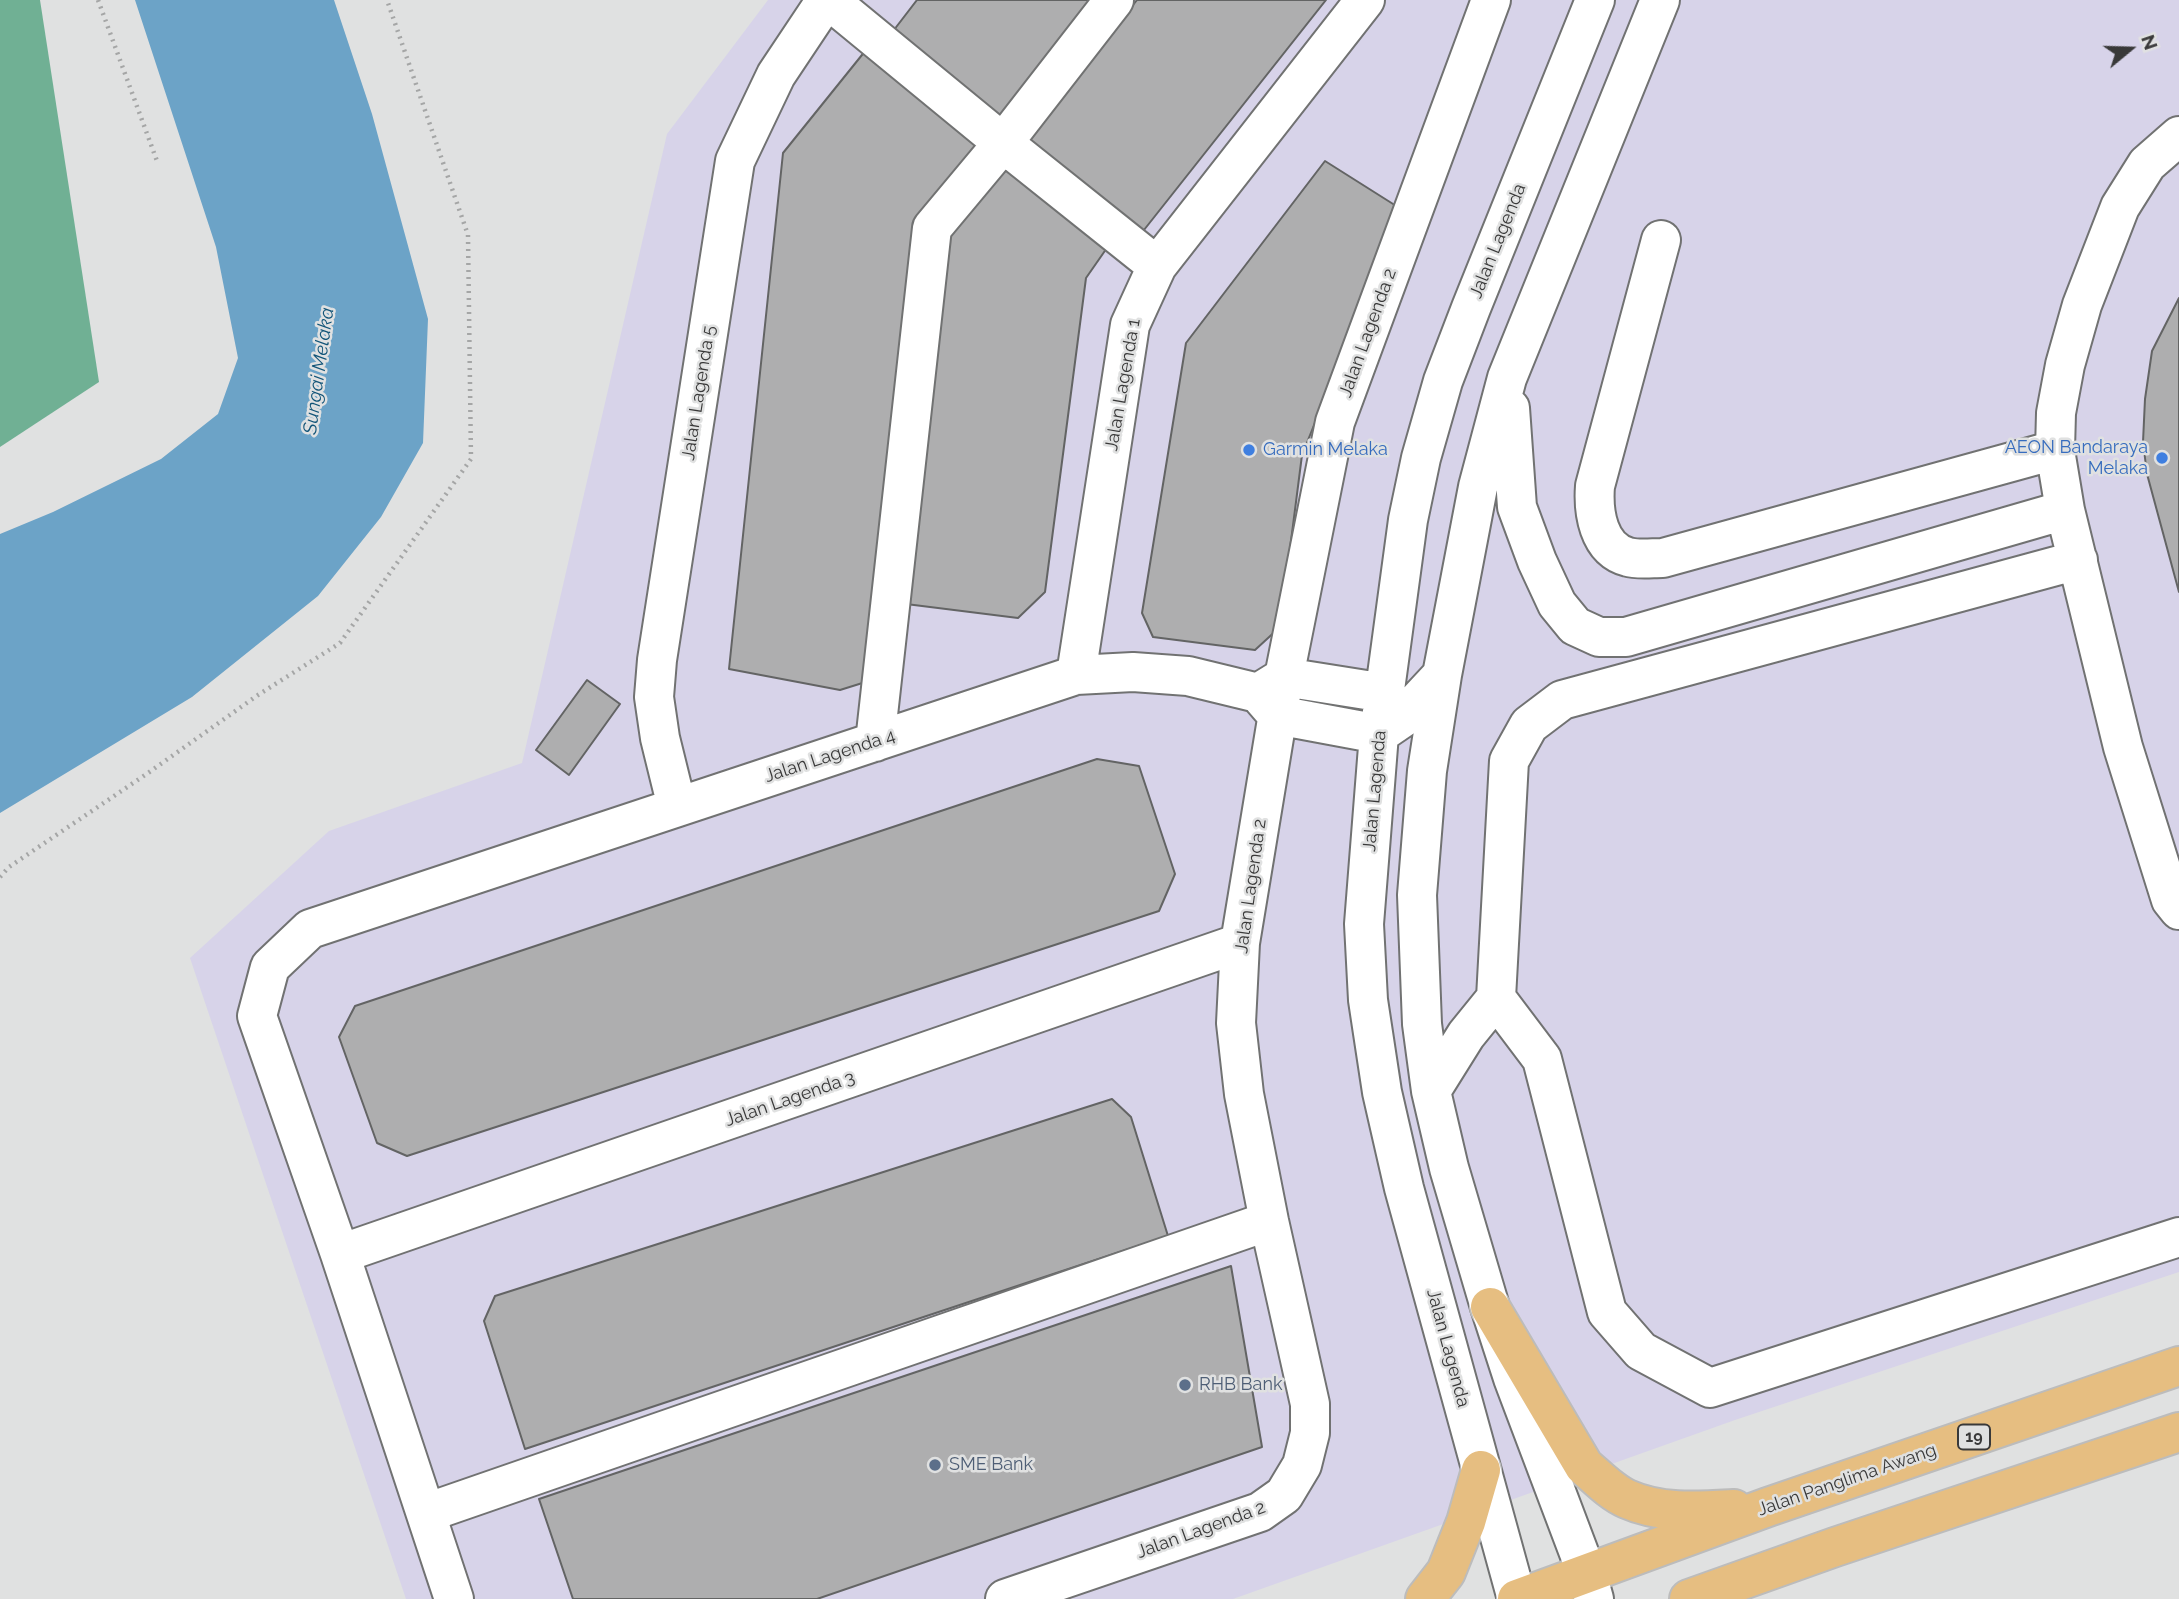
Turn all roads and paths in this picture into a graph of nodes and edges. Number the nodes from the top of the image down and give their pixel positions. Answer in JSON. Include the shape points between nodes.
{"nodes":[{"id":1,"x":98,"y":0,"type":"edge"},
{"id":2,"x":387,"y":0,"type":"edge"},
{"id":3,"x":828,"y":0,"type":"edge"},
{"id":4,"x":1114,"y":0,"type":"edge"},
{"id":5,"x":1365,"y":0,"type":"edge"},
{"id":6,"x":1491,"y":0,"type":"edge"},
{"id":7,"x":1595,"y":0,"type":"edge"},
{"id":8,"x":1660,"y":0,"type":"edge"},
{"id":9,"x":2179,"y":136,"type":"edge"},
{"id":10,"x":1003,"y":144,"type":"junction"},
{"id":11,"x":157,"y":161,"type":"dead end"},
{"id":12,"x":1661,"y":240,"type":"dead end"},
{"id":13,"x":1157,"y":266,"type":"junction"},
{"id":14,"x":1507,"y":378,"type":"junction"},
{"id":15,"x":2055,"y":450,"type":"junction"},
{"id":16,"x":2065,"y":510,"type":"junction"},
{"id":17,"x":2078,"y":560,"type":"junction"},
{"id":18,"x":1076,"y":675,"type":"junction"},
{"id":19,"x":1443,"y":675,"type":"junction"},
{"id":20,"x":1273,"y":695,"type":"junction"},
{"id":21,"x":1388,"y":715,"type":"junction"},
{"id":22,"x":875,"y":741,"type":"junction"},
{"id":23,"x":1427,"y":771,"type":"junction"},
{"id":24,"x":677,"y":807,"type":"junction"},
{"id":25,"x":0,"y":877,"type":"edge"},
{"id":26,"x":2179,"y":910,"type":"edge"},
{"id":27,"x":1240,"y":943,"type":"junction"},
{"id":28,"x":1496,"y":998,"type":"junction"},
{"id":29,"x":1431,"y":1091,"type":"junction"},
{"id":30,"x":1269,"y":1221,"type":"junction"},
{"id":31,"x":2179,"y":1237,"type":"edge"},
{"id":32,"x":340,"y":1254,"type":"junction"},
{"id":33,"x":1490,"y":1307,"type":"junction"},
{"id":34,"x":2179,"y":1366,"type":"edge"},
{"id":35,"x":2172,"y":1441,"type":"edge"},
{"id":36,"x":1481,"y":1470,"type":"junction"},
{"id":37,"x":1768,"y":1507,"type":"junction"},
{"id":38,"x":426,"y":1513,"type":"junction"},
{"id":39,"x":1787,"y":1563,"type":"junction"},
{"id":40,"x":1590,"y":1587,"type":"edge"},
{"id":41,"x":454,"y":1599,"type":"edge"},
{"id":42,"x":1004,"y":1599,"type":"edge"},
{"id":43,"x":1425,"y":1599,"type":"edge"},
{"id":44,"x":1517,"y":1599,"type":"edge"},
{"id":45,"x":1689,"y":1599,"type":"edge"},
{"id":46,"x":1747,"y":1599,"type":"edge"}],
"edges":[{"from":1,"to":11,"type":"path"},
{"from":2,"to":25,"type":"path","via":[[468,235],[471,459],[340,643],[258,695]]},
{"from":3,"to":10,"type":"street"},
{"from":3,"to":24,"type":"street","name":"Jalan Lagenda 5","via":[[776,75],[735,160],[657,660],[654,697]]},
{"from":4,"to":10,"type":"street"},
{"from":5,"to":13,"type":"street","name":"Jalan Lagenda 1"},
{"from":6,"to":20,"type":"street","name":"Jalan Lagenda 2","via":[[1335,422]]},
{"from":7,"to":21,"type":"street","name":"Jalan Lagenda","via":[[1443,381],[1408,520]]},
{"from":8,"to":14,"type":"street"},
{"from":9,"to":15,"type":"street","via":[[2147,164],[2120,207],[2082,305],[2065,365]]},
{"from":10,"to":13,"type":"street"},
{"from":10,"to":22,"type":"street","via":[[932,228]]},
{"from":12,"to":15,"type":"street","via":[[1593,505],[1601,533],[1611,547],[1629,557],[1663,558]]},
{"from":13,"to":18,"type":"street","name":"Jalan Lagenda 1","via":[[1130,325]]},
{"from":14,"to":16,"type":"street","via":[[1517,507],[1557,604],[1575,626],[1598,637],[1626,637]]},
{"from":14,"to":19,"type":"street","via":[[1478,486]]},
{"from":15,"to":16,"type":"street"},
{"from":16,"to":17,"type":"street"},
{"from":17,"to":26,"type":"street","via":[[2123,747],[2171,900]]},
{"from":17,"to":28,"type":"street","via":[[1562,700],[1529,724],[1509,761]]},
{"from":18,"to":20,"type":"street","name":"Jalan Lagenda 4","via":[[1133,672],[1188,676]]},
{"from":18,"to":22,"type":"street","name":"Jalan Lagenda 4"},
{"from":19,"to":21,"type":"street"},
{"from":19,"to":23,"type":"street"},
{"from":20,"to":21,"type":"street","name":"Jalan Lagenda 4"},
{"from":20,"to":27,"type":"street","name":"Jalan Lagenda 2"},
{"from":21,"to":23,"type":"street","via":[[1418,746]]},
{"from":21,"to":36,"type":"street","name":"Jalan Lagenda","via":[[1364,924],[1368,1000],[1382,1092],[1404,1188]]},
{"from":22,"to":24,"type":"street","name":"Jalan Lagenda 4"},
{"from":23,"to":29,"type":"street","via":[[1418,908],[1422,1024]]},
{"from":24,"to":32,"type":"street","name":"Jalan Lagenda 4","via":[[310,929],[270,967],[257,1016]]},
{"from":27,"to":30,"type":"street","name":"Jalan Lagenda 2","via":[[1238,1035],[1244,1094]]},
{"from":27,"to":32,"type":"street","name":"Jalan Lagenda 3"},
{"from":28,"to":29,"type":"street"},
{"from":28,"to":31,"type":"street","via":[[1542,1059],[1607,1312],[1641,1351],[1710,1388]]},
{"from":29,"to":33,"type":"street"},
{"from":30,"to":38,"type":"street"},
{"from":30,"to":42,"type":"street","name":"Jalan Lagenda 2","via":[[1310,1404],[1310,1433],[1302,1465],[1284,1495],[1260,1512]]},
{"from":32,"to":38,"type":"street"},
{"from":33,"to":37,"type":"main road","via":[[1584,1466],[1605,1484],[1626,1499],[1657,1507],[1691,1511]]},
{"from":33,"to":40,"type":"street"},
{"from":34,"to":37,"type":"main road","name":"Jalan Panglima Awang","number":"19"},
{"from":35,"to":39,"type":"main road"},
{"from":36,"to":43,"type":"main road","via":[[1446,1572]]},
{"from":36,"to":44,"type":"street","name":"Jalan Lagenda"},
{"from":37,"to":40,"type":"main road","name":"Jalan Panglima Awang","number":"19"},
{"from":38,"to":41,"type":"street"},
{"from":39,"to":45,"type":"main road"},
{"from":39,"to":46,"type":"main road"},
{"from":40,"to":44,"type":"main road","name":"Jalan Panglima Awang","number":"19"}]}
